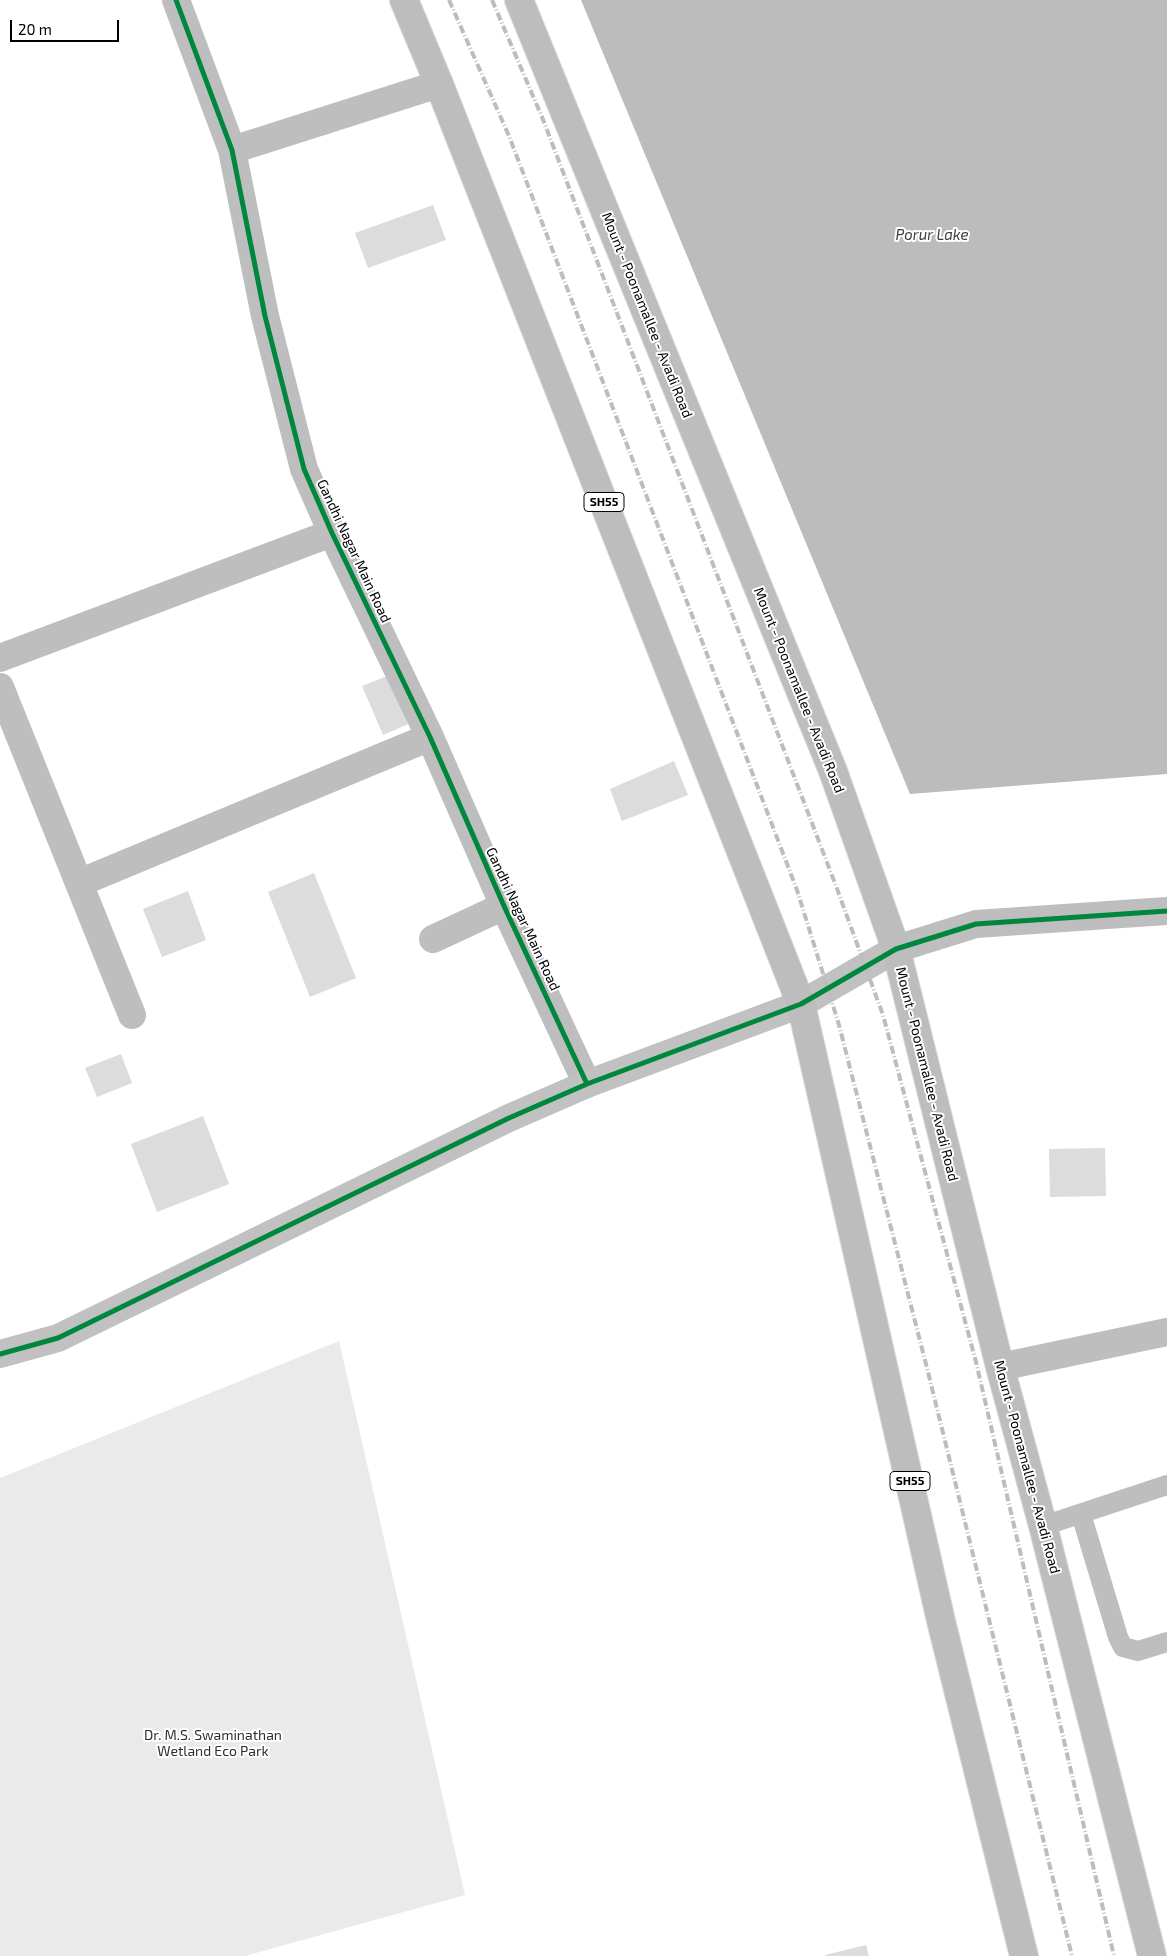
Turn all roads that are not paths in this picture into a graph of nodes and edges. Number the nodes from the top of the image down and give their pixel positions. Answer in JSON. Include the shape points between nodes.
{"nodes":[{"id":1,"x":176,"y":0,"type":"edge"},
{"id":2,"x":404,"y":0,"type":"edge"},
{"id":3,"x":519,"y":0,"type":"edge"},
{"id":4,"x":439,"y":84,"type":"junction"},
{"id":5,"x":232,"y":150,"type":"junction"},
{"id":6,"x":332,"y":533,"type":"junction"},
{"id":7,"x":0,"y":658,"type":"edge"},
{"id":8,"x":0,"y":687,"type":"edge"},
{"id":9,"x":430,"y":737,"type":"junction"},
{"id":10,"x":80,"y":883,"type":"junction"},
{"id":11,"x":504,"y":906,"type":"junction"},
{"id":12,"x":1167,"y":911,"type":"edge"},
{"id":13,"x":433,"y":939,"type":"dead end"},
{"id":14,"x":896,"y":950,"type":"junction"},
{"id":15,"x":801,"y":1004,"type":"junction"},
{"id":16,"x":132,"y":1015,"type":"dead end"},
{"id":17,"x":587,"y":1084,"type":"junction"},
{"id":18,"x":1167,"y":1332,"type":"edge"},
{"id":19,"x":0,"y":1354,"type":"edge"},
{"id":20,"x":1000,"y":1367,"type":"junction"},
{"id":21,"x":1167,"y":1485,"type":"edge"},
{"id":22,"x":1081,"y":1514,"type":"junction"},
{"id":23,"x":1043,"y":1526,"type":"junction"},
{"id":24,"x":1167,"y":1642,"type":"edge"},
{"id":25,"x":1024,"y":1956,"type":"edge"},
{"id":26,"x":1152,"y":1956,"type":"edge"}],
"edges":[{"from":1,"to":5,"type":"street","name":"Gandhi Nagar Main Road"},
{"from":2,"to":4,"type":"main road","number":"SH55"},
{"from":3,"to":14,"type":"main road","name":"Mount - Poonamallee - Avadi Road","via":[[833,771]]},
{"from":4,"to":5,"type":"street"},
{"from":4,"to":15,"type":"main road","number":"SH55"},
{"from":5,"to":6,"type":"street","name":"Gandhi Nagar Main Road","via":[[265,316],[304,469]]},
{"from":6,"to":7,"type":"street"},
{"from":6,"to":9,"type":"street","name":"Gandhi Nagar Main Road"},
{"from":8,"to":10,"type":"street"},
{"from":9,"to":10,"type":"street"},
{"from":9,"to":11,"type":"street","name":"Gandhi Nagar Main Road"},
{"from":10,"to":16,"type":"street"},
{"from":11,"to":13,"type":"street"},
{"from":11,"to":17,"type":"street","name":"Gandhi Nagar Main Road"},
{"from":12,"to":14,"type":"street","via":[[976,924]]},
{"from":14,"to":15,"type":"street"},
{"from":14,"to":20,"type":"main road","name":"Mount - Poonamallee - Avadi Road"},
{"from":15,"to":17,"type":"street"},
{"from":15,"to":25,"type":"main road","number":"SH55","via":[[941,1621]]},
{"from":17,"to":19,"type":"street","via":[[509,1118],[58,1338]]},
{"from":18,"to":20,"type":"street"},
{"from":20,"to":23,"type":"main road","name":"Mount - Poonamallee - Avadi Road"},
{"from":21,"to":22,"type":"lane"},
{"from":22,"to":23,"type":"lane"},
{"from":22,"to":24,"type":"lane","via":[[1123,1647],[1138,1651]]},
{"from":23,"to":26,"type":"main road","name":"Mount - Poonamallee - Avadi Road"}]}
